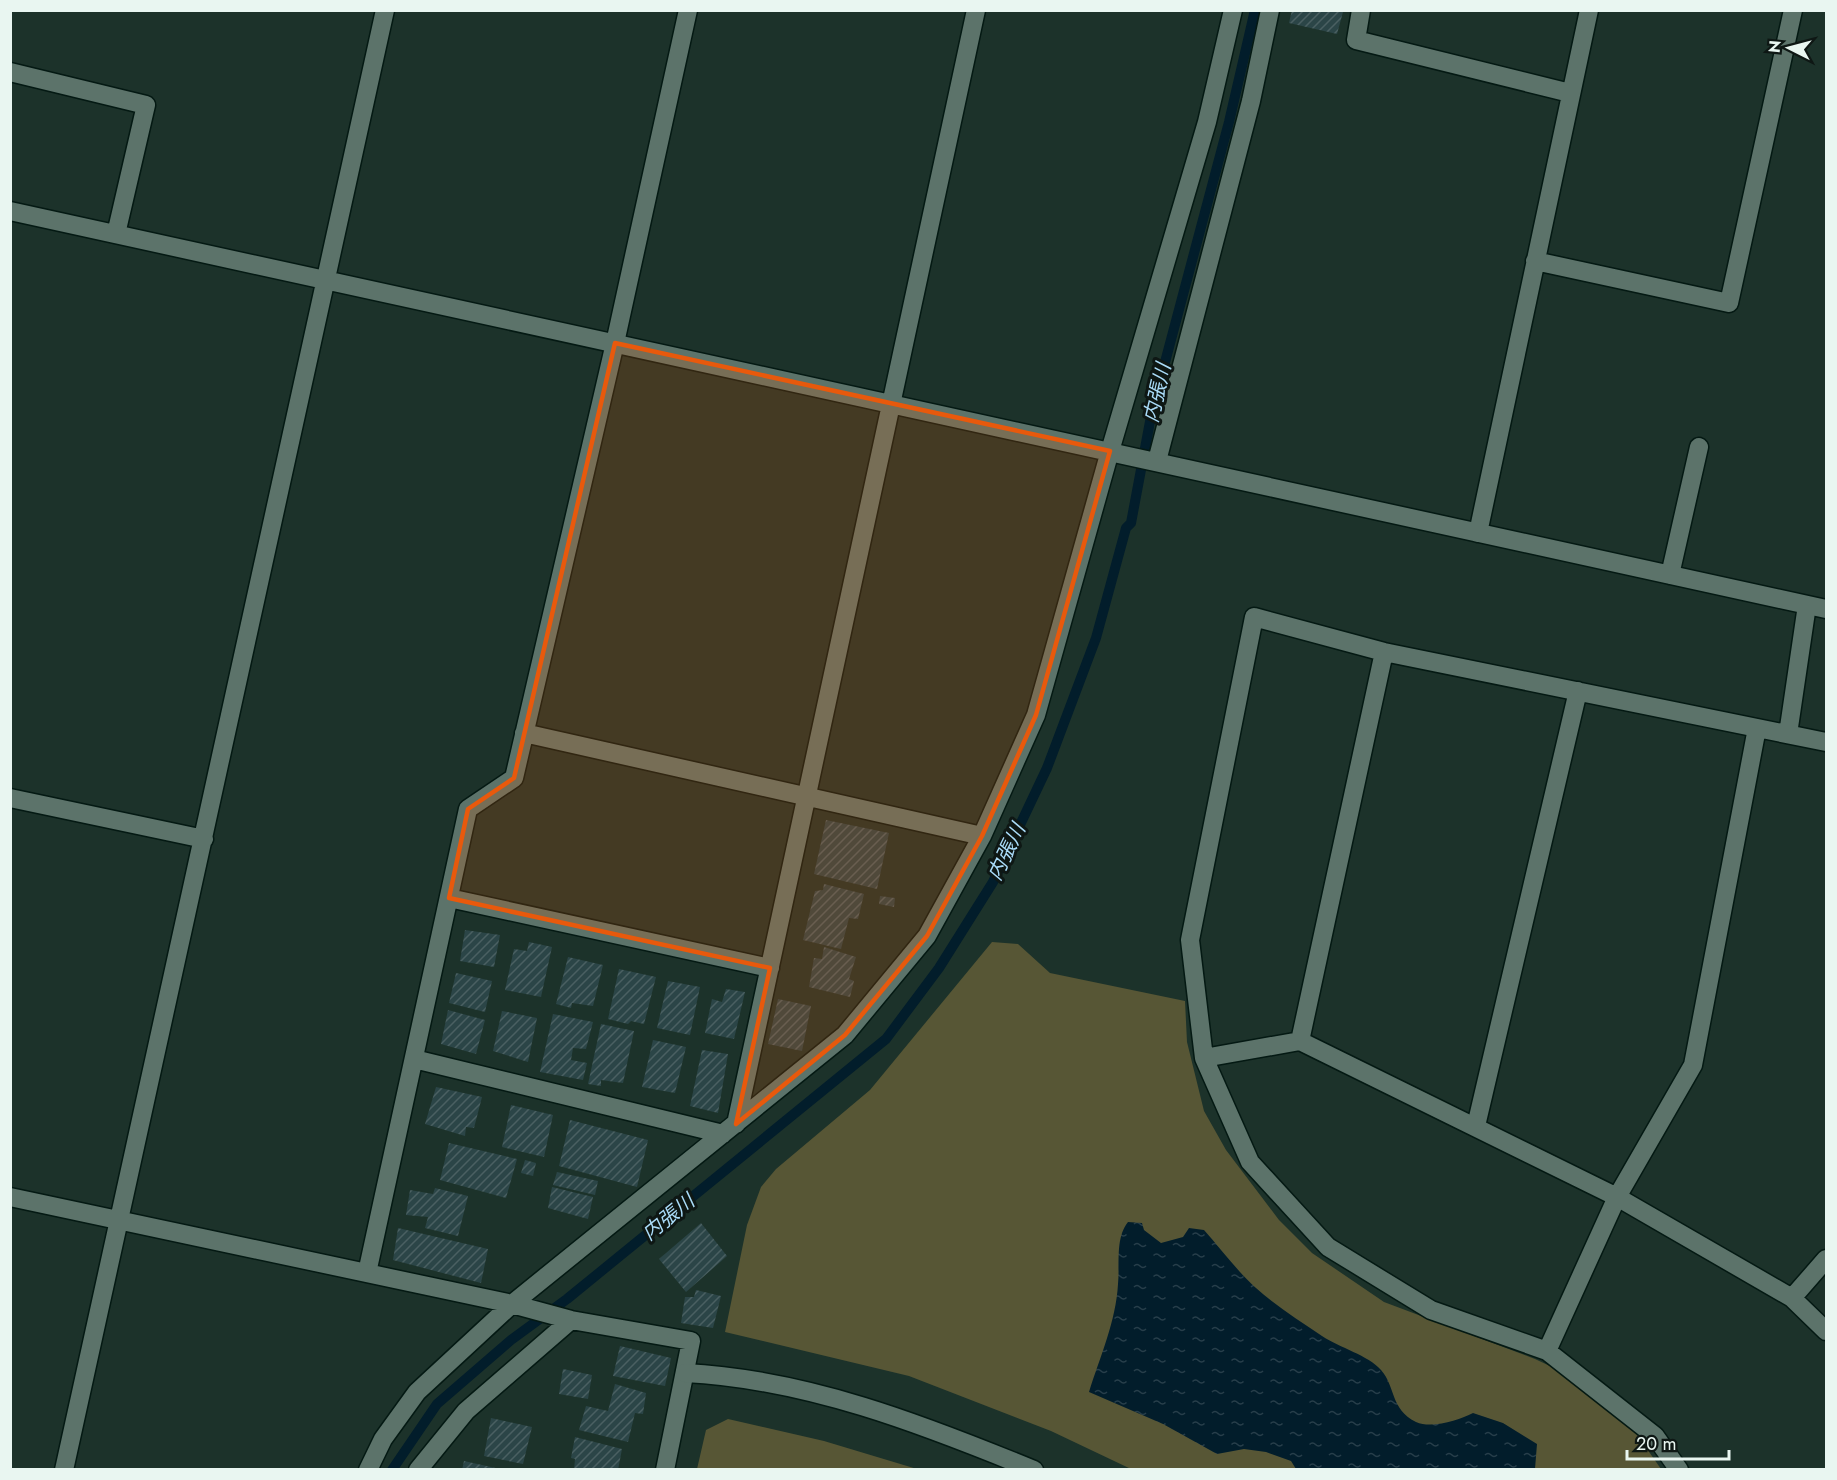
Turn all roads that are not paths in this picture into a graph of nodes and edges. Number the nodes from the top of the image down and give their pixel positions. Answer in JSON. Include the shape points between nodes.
{"nodes":[{"id":1,"x":385,"y":10,"type":"edge"},
{"id":2,"x":688,"y":10,"type":"edge"},
{"id":3,"x":976,"y":10,"type":"edge"},
{"id":4,"x":1233,"y":10,"type":"edge"},
{"id":5,"x":1270,"y":10,"type":"edge"},
{"id":6,"x":1361,"y":10,"type":"edge"},
{"id":7,"x":1589,"y":10,"type":"edge"},
{"id":8,"x":1793,"y":10,"type":"edge"},
{"id":9,"x":10,"y":72,"type":"edge"},
{"id":10,"x":1570,"y":93,"type":"junction"},
{"id":11,"x":10,"y":211,"type":"edge"},
{"id":12,"x":116,"y":234,"type":"junction"},
{"id":13,"x":1535,"y":261,"type":"junction"},
{"id":14,"x":328,"y":279,"type":"junction"},
{"id":15,"x":615,"y":343,"type":"junction"},
{"id":16,"x":891,"y":404,"type":"junction"},
{"id":17,"x":1699,"y":447,"type":"dead end"},
{"id":18,"x":1115,"y":452,"type":"junction"},
{"id":19,"x":1155,"y":461,"type":"junction"},
{"id":20,"x":1478,"y":533,"type":"junction"},
{"id":21,"x":1670,"y":575,"type":"junction"},
{"id":22,"x":1808,"y":605,"type":"junction"},
{"id":23,"x":1827,"y":609,"type":"edge"},
{"id":24,"x":1384,"y":652,"type":"junction"},
{"id":25,"x":1578,"y":691,"type":"junction"},
{"id":26,"x":1757,"y":728,"type":"junction"},
{"id":27,"x":524,"y":733,"type":"junction"},
{"id":28,"x":1788,"y":734,"type":"junction"},
{"id":29,"x":1827,"y":742,"type":"edge"},
{"id":30,"x":806,"y":797,"type":"junction"},
{"id":31,"x":10,"y":798,"type":"edge"},
{"id":32,"x":982,"y":836,"type":"junction"},
{"id":33,"x":204,"y":839,"type":"junction"},
{"id":34,"x":449,"y":898,"type":"junction"},
{"id":35,"x":770,"y":968,"type":"junction"},
{"id":36,"x":1300,"y":1041,"type":"junction"},
{"id":37,"x":1204,"y":1058,"type":"junction"},
{"id":38,"x":414,"y":1059,"type":"junction"},
{"id":39,"x":1476,"y":1126,"type":"junction"},
{"id":40,"x":729,"y":1129,"type":"junction"},
{"id":41,"x":10,"y":1197,"type":"edge"},
{"id":42,"x":1617,"y":1197,"type":"junction"},
{"id":43,"x":119,"y":1221,"type":"junction"},
{"id":44,"x":1827,"y":1259,"type":"edge"},
{"id":45,"x":367,"y":1273,"type":"junction"},
{"id":46,"x":1792,"y":1298,"type":"junction"},
{"id":47,"x":512,"y":1304,"type":"junction"},
{"id":48,"x":571,"y":1320,"type":"junction"},
{"id":49,"x":1827,"y":1331,"type":"edge"},
{"id":50,"x":1547,"y":1351,"type":"junction"},
{"id":51,"x":685,"y":1373,"type":"junction"},
{"id":52,"x":64,"y":1470,"type":"edge"},
{"id":53,"x":368,"y":1470,"type":"edge"},
{"id":54,"x":418,"y":1470,"type":"edge"},
{"id":55,"x":665,"y":1470,"type":"edge"},
{"id":56,"x":1034,"y":1470,"type":"edge"},
{"id":57,"x":1679,"y":1470,"type":"edge"}],
"edges":[{"from":1,"to":14,"type":"street"},
{"from":2,"to":15,"type":"street"},
{"from":3,"to":16,"type":"street"},
{"from":4,"to":18,"type":"street","via":[[1207,122]]},
{"from":5,"to":19,"type":"street","via":[[1251,101]]},
{"from":6,"to":10,"type":"street","via":[[1356,40]]},
{"from":7,"to":10,"type":"street"},
{"from":8,"to":13,"type":"street","via":[[1729,303]]},
{"from":9,"to":12,"type":"street","via":[[146,105]]},
{"from":10,"to":13,"type":"street"},
{"from":11,"to":12,"type":"street"},
{"from":12,"to":14,"type":"street"},
{"from":13,"to":20,"type":"street"},
{"from":14,"to":15,"type":"street"},
{"from":14,"to":33,"type":"street"},
{"from":15,"to":16,"type":"street"},
{"from":15,"to":27,"type":"street"},
{"from":16,"to":18,"type":"street"},
{"from":16,"to":30,"type":"street"},
{"from":17,"to":21,"type":"street"},
{"from":18,"to":19,"type":"street"},
{"from":18,"to":32,"type":"street","via":[[1036,715]]},
{"from":19,"to":20,"type":"street"},
{"from":20,"to":21,"type":"street"},
{"from":21,"to":22,"type":"street"},
{"from":22,"to":23,"type":"street"},
{"from":22,"to":28,"type":"street"},
{"from":24,"to":25,"type":"street"},
{"from":24,"to":36,"type":"street"},
{"from":24,"to":37,"type":"street","via":[[1254,617],[1190,940]]},
{"from":25,"to":26,"type":"street"},
{"from":25,"to":39,"type":"street"},
{"from":26,"to":28,"type":"street"},
{"from":26,"to":42,"type":"street","via":[[1693,1065]]},
{"from":27,"to":30,"type":"street"},
{"from":27,"to":34,"type":"street","via":[[514,778],[468,809]]},
{"from":28,"to":29,"type":"street"},
{"from":30,"to":32,"type":"street"},
{"from":30,"to":35,"type":"street"},
{"from":31,"to":33,"type":"street"},
{"from":32,"to":40,"type":"street","via":[[927,936],[845,1035]]},
{"from":33,"to":43,"type":"street"},
{"from":34,"to":35,"type":"street"},
{"from":34,"to":38,"type":"street"},
{"from":35,"to":40,"type":"street"},
{"from":36,"to":37,"type":"street"},
{"from":36,"to":39,"type":"street"},
{"from":37,"to":50,"type":"street","via":[[1250,1162],[1328,1247],[1431,1310]]},
{"from":38,"to":40,"type":"street"},
{"from":38,"to":45,"type":"street"},
{"from":39,"to":42,"type":"street"},
{"from":40,"to":47,"type":"street"},
{"from":41,"to":43,"type":"street"},
{"from":42,"to":46,"type":"street"},
{"from":42,"to":50,"type":"street"},
{"from":43,"to":45,"type":"street"},
{"from":43,"to":52,"type":"street"},
{"from":44,"to":46,"type":"street"},
{"from":45,"to":47,"type":"street"},
{"from":46,"to":49,"type":"street"},
{"from":47,"to":48,"type":"street"},
{"from":47,"to":53,"type":"street","via":[[417,1392],[383,1439]]},
{"from":48,"to":51,"type":"street","via":[[691,1341]]},
{"from":48,"to":54,"type":"street","via":[[466,1411]]},
{"from":50,"to":57,"type":"street","via":[[1655,1436]]},
{"from":51,"to":55,"type":"street"},
{"from":51,"to":56,"type":"street","via":[[723,1375],[829,1396],[933,1429]]}]}
